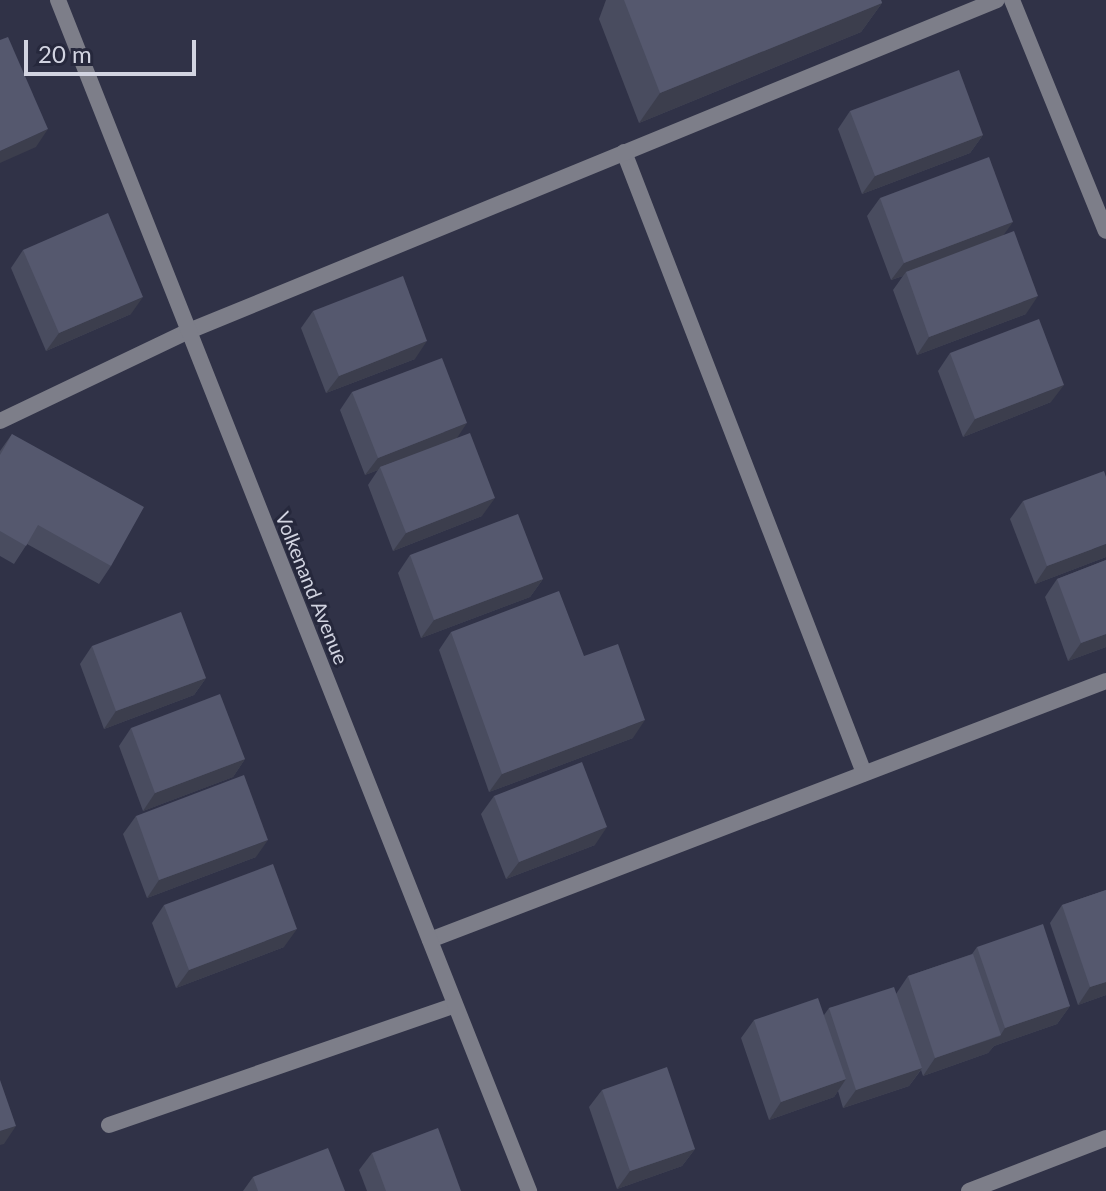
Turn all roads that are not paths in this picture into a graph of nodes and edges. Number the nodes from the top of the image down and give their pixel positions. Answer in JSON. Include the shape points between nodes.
{"nodes":[{"id":1,"x":58,"y":0,"type":"edge"},
{"id":2,"x":997,"y":0,"type":"edge"},
{"id":3,"x":1012,"y":0,"type":"edge"},
{"id":4,"x":624,"y":152,"type":"junction"},
{"id":5,"x":1106,"y":231,"type":"edge"},
{"id":6,"x":189,"y":331,"type":"junction"},
{"id":7,"x":0,"y":421,"type":"edge"},
{"id":8,"x":1106,"y":681,"type":"edge"},
{"id":9,"x":864,"y":773,"type":"junction"},
{"id":10,"x":430,"y":940,"type":"junction"},
{"id":11,"x":455,"y":1005,"type":"junction"},
{"id":12,"x":109,"y":1125,"type":"dead end"},
{"id":13,"x":1106,"y":1138,"type":"edge"},
{"id":14,"x":529,"y":1191,"type":"edge"},
{"id":15,"x":969,"y":1191,"type":"edge"}],
"edges":[{"from":1,"to":6,"type":"street","name":"Volkenand Avenue"},
{"from":2,"to":4,"type":"street"},
{"from":3,"to":5,"type":"street"},
{"from":4,"to":6,"type":"street"},
{"from":4,"to":9,"type":"street"},
{"from":6,"to":7,"type":"street"},
{"from":6,"to":10,"type":"street","name":"Volkenand Avenue"},
{"from":8,"to":9,"type":"street"},
{"from":9,"to":10,"type":"street"},
{"from":10,"to":11,"type":"street","name":"Volkenand Avenue"},
{"from":11,"to":12,"type":"street"},
{"from":11,"to":14,"type":"street","name":"Volkenand Avenue"},
{"from":13,"to":15,"type":"street"}]}
